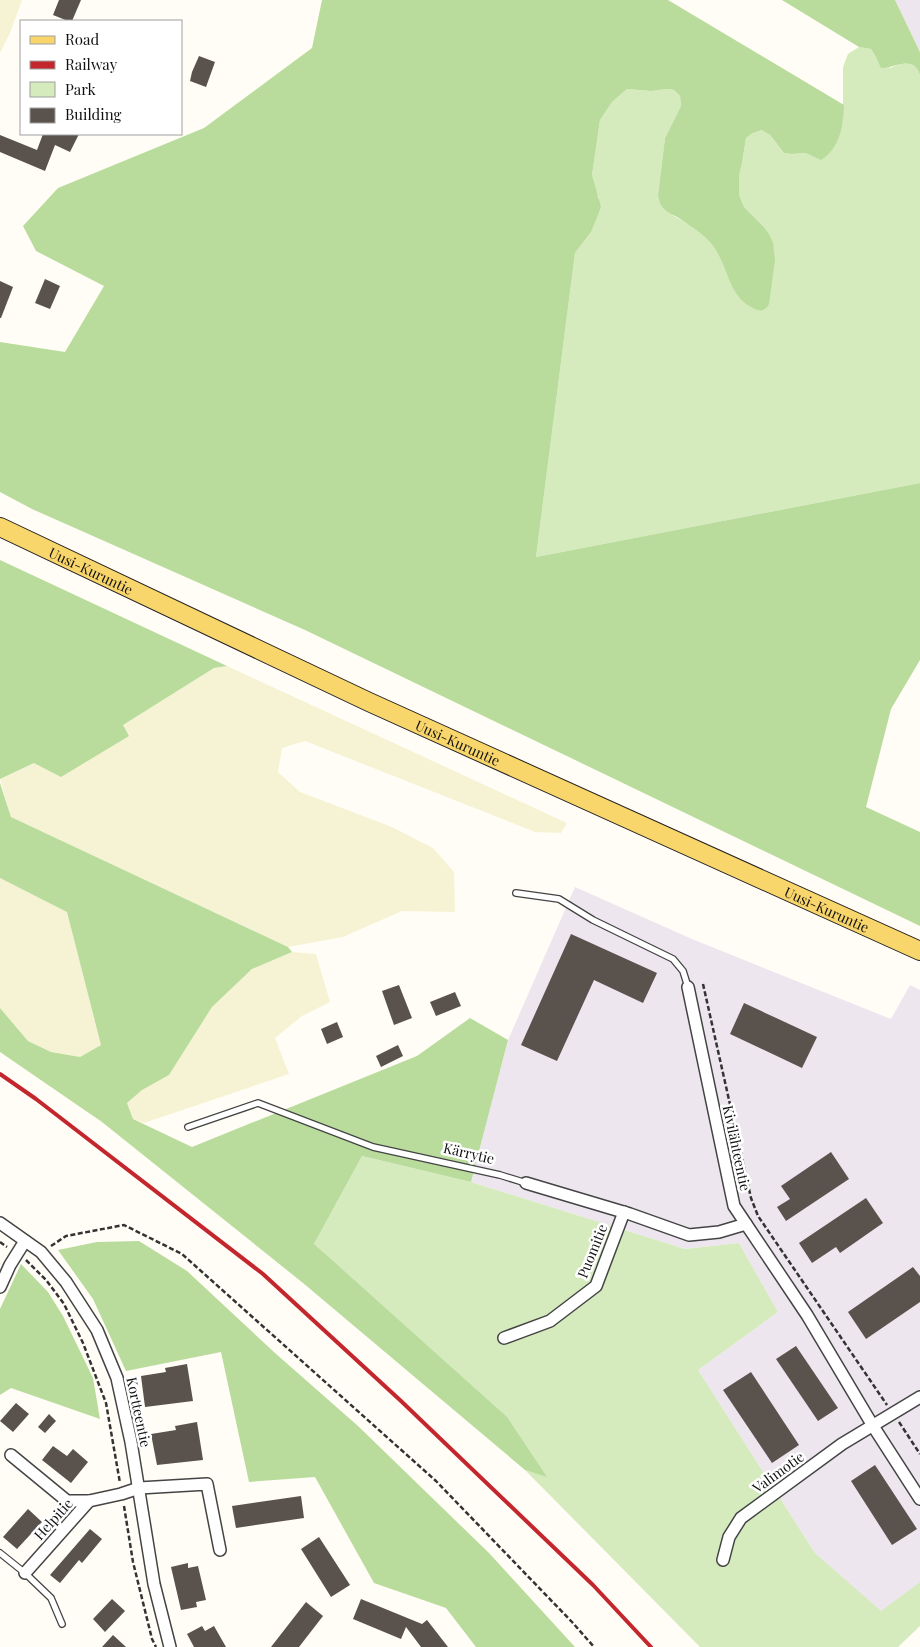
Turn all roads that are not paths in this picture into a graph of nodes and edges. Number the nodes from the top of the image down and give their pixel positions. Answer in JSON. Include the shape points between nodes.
{"nodes":[{"id":1,"x":0,"y":527,"type":"edge"},
{"id":2,"x":516,"y":893,"type":"dead end"},
{"id":3,"x":920,"y":951,"type":"edge"},
{"id":4,"x":688,"y":987,"type":"joint"},
{"id":5,"x":188,"y":1127,"type":"dead end"},
{"id":6,"x":526,"y":1183,"type":"joint"},
{"id":7,"x":624,"y":1212,"type":"junction"},
{"id":8,"x":0,"y":1224,"type":"edge"},
{"id":9,"x":746,"y":1224,"type":"junction"},
{"id":10,"x":25,"y":1241,"type":"junction"},
{"id":11,"x":0,"y":1287,"type":"edge"},
{"id":12,"x":504,"y":1338,"type":"dead end"},
{"id":13,"x":920,"y":1397,"type":"edge"},
{"id":14,"x":873,"y":1426,"type":"junction"},
{"id":15,"x":11,"y":1456,"type":"dead end"},
{"id":16,"x":138,"y":1488,"type":"junction"},
{"id":17,"x":920,"y":1499,"type":"edge"},
{"id":18,"x":89,"y":1501,"type":"junction"},
{"id":19,"x":220,"y":1550,"type":"dead end"},
{"id":20,"x":0,"y":1553,"type":"edge"},
{"id":21,"x":723,"y":1560,"type":"dead end"},
{"id":22,"x":25,"y":1573,"type":"junction"},
{"id":23,"x":62,"y":1624,"type":"dead end"},
{"id":24,"x":170,"y":1647,"type":"edge"}],
"edges":[{"from":1,"to":3,"type":"main road","name":"Uusi-Kuruntie","via":[[369,702]]},
{"from":2,"to":4,"type":"lane","name":"Kivilähteentie","via":[[559,899],[592,920],[673,959],[683,971]]},
{"from":4,"to":9,"type":"street","name":"Kivilähteentie","via":[[734,1206]]},
{"from":5,"to":6,"type":"lane","name":"Kärrytie","via":[[258,1103],[373,1147]]},
{"from":6,"to":7,"type":"street","name":"Kärrytie"},
{"from":7,"to":9,"type":"street","name":"Kärrytie","via":[[690,1235],[719,1232]]},
{"from":7,"to":12,"type":"street","name":"Puomitie","via":[[596,1286],[550,1321]]},
{"from":8,"to":10,"type":"street","name":"Kortteentie"},
{"from":9,"to":14,"type":"street","name":"Kivilähteentie","via":[[807,1315]]},
{"from":10,"to":11,"type":"street"},
{"from":10,"to":16,"type":"street","name":"Kortteentie","via":[[41,1252],[66,1282],[97,1330],[117,1378]]},
{"from":13,"to":14,"type":"street","name":"Valimotie"},
{"from":14,"to":17,"type":"street","name":"Kivilähteentie"},
{"from":14,"to":21,"type":"street","name":"Valimotie","via":[[842,1444],[741,1518],[729,1538]]},
{"from":15,"to":18,"type":"street","via":[[67,1501]]},
{"from":16,"to":18,"type":"street","name":"Helpitie"},
{"from":16,"to":19,"type":"street","name":"Helpitie","via":[[206,1484]]},
{"from":16,"to":24,"type":"street","name":"Kortteentie","via":[[154,1584]]},
{"from":18,"to":22,"type":"street","name":"Helpitie"},
{"from":20,"to":22,"type":"lane"},
{"from":22,"to":23,"type":"lane","via":[[51,1598]]}]}
